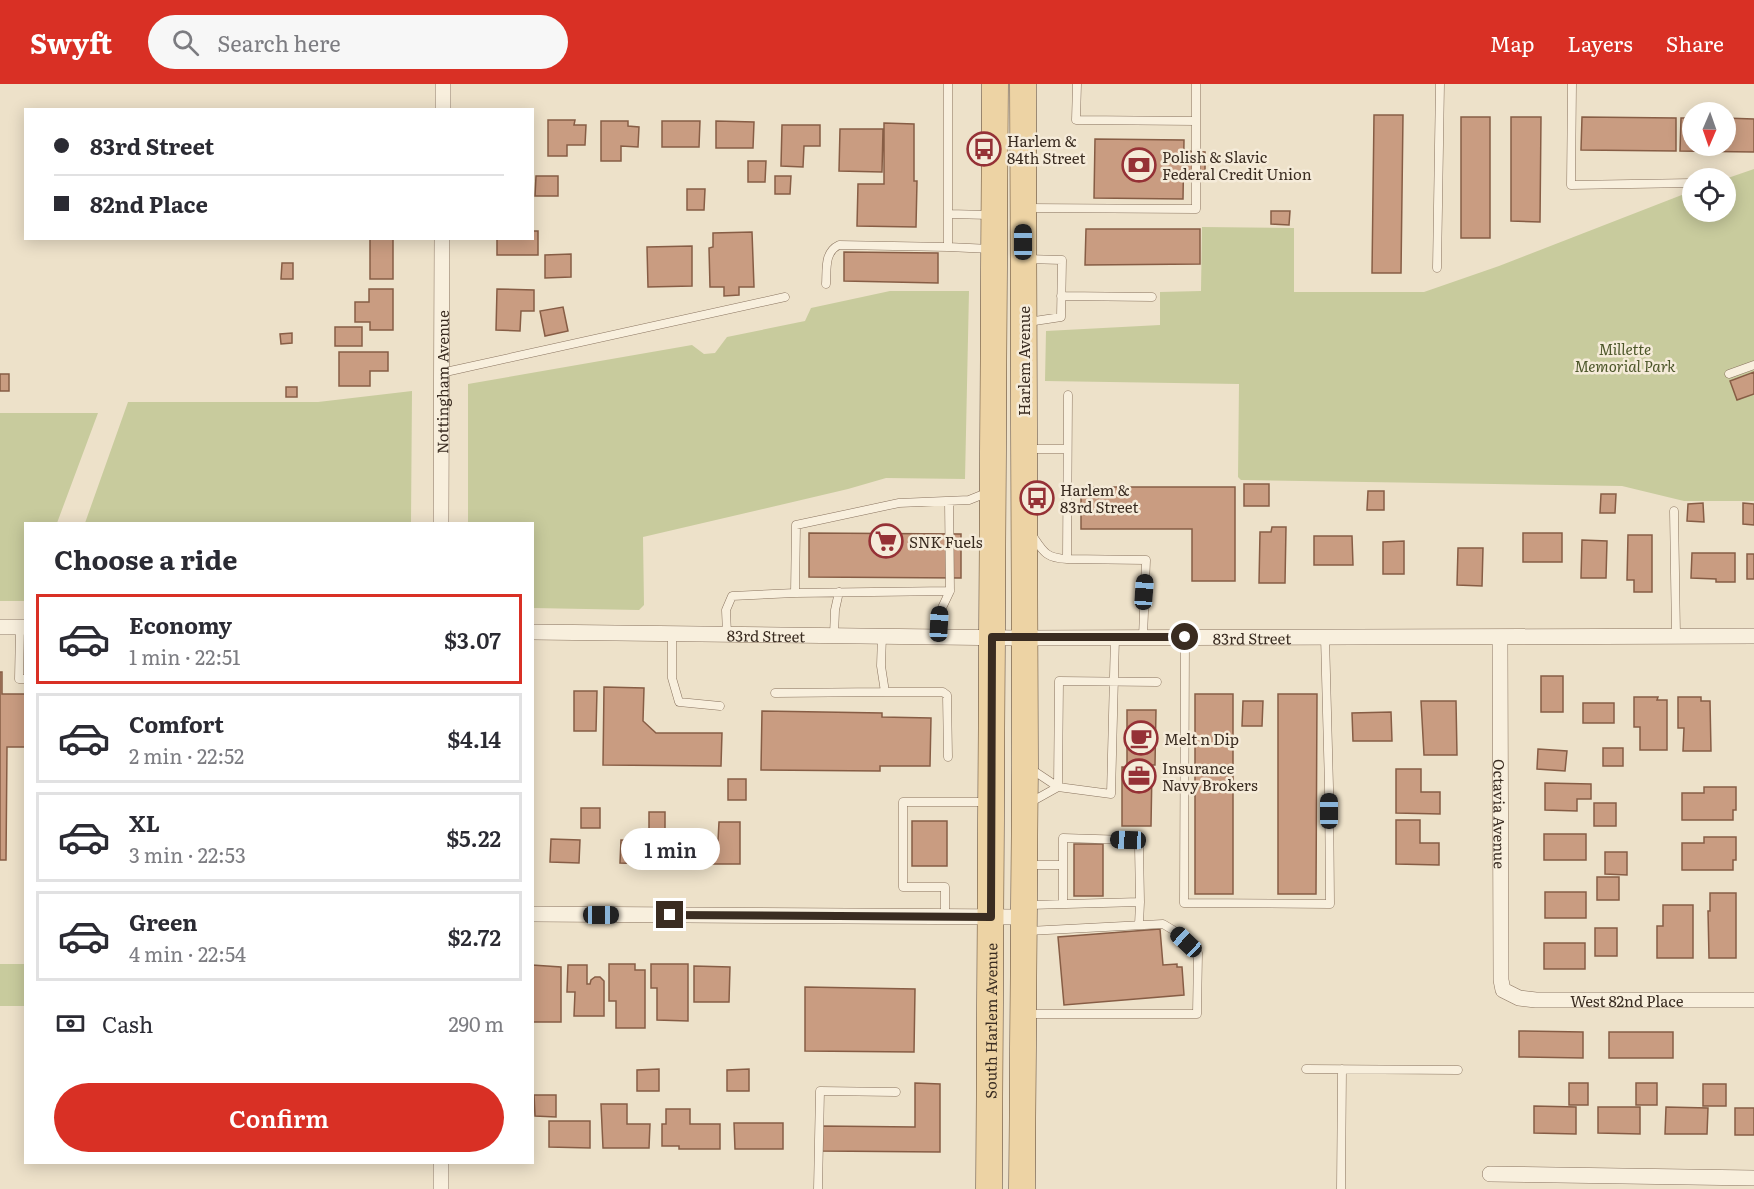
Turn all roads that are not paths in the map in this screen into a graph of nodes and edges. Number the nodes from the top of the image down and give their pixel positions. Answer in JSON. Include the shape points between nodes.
{"nodes":[{"id":1,"x":443,"y":84,"type":"edge"},
{"id":2,"x":948,"y":84,"type":"edge"},
{"id":3,"x":995,"y":84,"type":"edge"},
{"id":4,"x":1023,"y":84,"type":"edge"},
{"id":5,"x":1077,"y":84,"type":"edge"},
{"id":6,"x":1196,"y":84,"type":"edge"},
{"id":7,"x":1440,"y":84,"type":"edge"},
{"id":8,"x":1572,"y":84,"type":"edge"},
{"id":9,"x":442,"y":108,"type":"edge"},
{"id":10,"x":1196,"y":121,"type":"junction"},
{"id":11,"x":1682,"y":183,"type":"edge"},
{"id":12,"x":1023,"y":208,"type":"junction"},
{"id":13,"x":948,"y":214,"type":"junction"},
{"id":14,"x":994,"y":215,"type":"junction"},
{"id":15,"x":442,"y":240,"type":"edge"},
{"id":16,"x":948,"y":247,"type":"junction"},
{"id":17,"x":994,"y":249,"type":"junction"},
{"id":18,"x":1023,"y":259,"type":"junction"},
{"id":19,"x":1437,"y":268,"type":"dead end"},
{"id":20,"x":826,"y":284,"type":"dead end"},
{"id":21,"x":1061,"y":296,"type":"junction"},
{"id":22,"x":785,"y":297,"type":"dead end"},
{"id":23,"x":1152,"y":297,"type":"dead end"},
{"id":24,"x":1023,"y":323,"type":"junction"},
{"id":25,"x":1754,"y":365,"type":"edge"},
{"id":26,"x":441,"y":373,"type":"junction"},
{"id":27,"x":1729,"y":374,"type":"dead end"},
{"id":28,"x":1068,"y":395,"type":"dead end"},
{"id":29,"x":1023,"y":449,"type":"junction"},
{"id":30,"x":1067,"y":449,"type":"junction"},
{"id":31,"x":993,"y":490,"type":"junction"},
{"id":32,"x":950,"y":501,"type":"junction"},
{"id":33,"x":1674,"y":511,"type":"dead end"},
{"id":34,"x":441,"y":522,"type":"edge"},
{"id":35,"x":1024,"y":523,"type":"junction"},
{"id":36,"x":1067,"y":559,"type":"junction"},
{"id":37,"x":950,"y":591,"type":"junction"},
{"id":38,"x":795,"y":592,"type":"junction"},
{"id":39,"x":839,"y":592,"type":"junction"},
{"id":40,"x":0,"y":627,"type":"edge"},
{"id":41,"x":23,"y":627,"type":"edge"},
{"id":42,"x":534,"y":632,"type":"edge"},
{"id":43,"x":672,"y":633,"type":"junction"},
{"id":44,"x":727,"y":634,"type":"junction"},
{"id":45,"x":834,"y":635,"type":"junction"},
{"id":46,"x":882,"y":635,"type":"junction"},
{"id":47,"x":1676,"y":635,"type":"junction"},
{"id":48,"x":1754,"y":636,"type":"edge"},
{"id":49,"x":938,"y":637,"type":"junction"},
{"id":50,"x":992,"y":637,"type":"junction"},
{"id":51,"x":1115,"y":637,"type":"junction"},
{"id":52,"x":1185,"y":637,"type":"junction"},
{"id":53,"x":1325,"y":637,"type":"junction"},
{"id":54,"x":1023,"y":638,"type":"junction"},
{"id":55,"x":1143,"y":638,"type":"junction"},
{"id":56,"x":1500,"y":638,"type":"junction"},
{"id":57,"x":24,"y":679,"type":"edge"},
{"id":58,"x":1114,"y":682,"type":"junction"},
{"id":59,"x":1157,"y":682,"type":"dead end"},
{"id":60,"x":885,"y":692,"type":"junction"},
{"id":61,"x":775,"y":693,"type":"dead end"},
{"id":62,"x":720,"y":706,"type":"dead end"},
{"id":63,"x":948,"y":757,"type":"dead end"},
{"id":64,"x":1025,"y":765,"type":"junction"},
{"id":65,"x":1058,"y":787,"type":"junction"},
{"id":66,"x":991,"y":802,"type":"junction"},
{"id":67,"x":1024,"y":805,"type":"junction"},
{"id":68,"x":1024,"y":865,"type":"junction"},
{"id":69,"x":1063,"y":865,"type":"junction"},
{"id":70,"x":1140,"y":902,"type":"junction"},
{"id":71,"x":1063,"y":904,"type":"junction"},
{"id":72,"x":534,"y":914,"type":"edge"},
{"id":73,"x":945,"y":917,"type":"junction"},
{"id":74,"x":991,"y":917,"type":"junction"},
{"id":75,"x":1024,"y":918,"type":"junction"},
{"id":76,"x":1139,"y":925,"type":"junction"},
{"id":77,"x":1503,"y":990,"type":"joint"},
{"id":78,"x":1754,"y":1000,"type":"edge"},
{"id":79,"x":1023,"y":1014,"type":"junction"},
{"id":80,"x":1306,"y":1069,"type":"dead end"},
{"id":81,"x":1342,"y":1069,"type":"junction"},
{"id":82,"x":1458,"y":1070,"type":"dead end"},
{"id":83,"x":896,"y":1092,"type":"dead end"},
{"id":84,"x":441,"y":1164,"type":"edge"},
{"id":85,"x":1490,"y":1174,"type":"dead end"},
{"id":86,"x":1754,"y":1178,"type":"edge"},
{"id":87,"x":1619,"y":1183,"type":"edge"},
{"id":88,"x":441,"y":1189,"type":"edge"},
{"id":89,"x":818,"y":1189,"type":"edge"},
{"id":90,"x":989,"y":1189,"type":"edge"},
{"id":91,"x":1022,"y":1189,"type":"edge"},
{"id":92,"x":1341,"y":1189,"type":"edge"}],
"edges":[{"from":1,"to":9,"type":"street"},
{"from":2,"to":13,"type":"lane"},
{"from":3,"to":14,"type":"main road","name":"Harlem Avenue"},
{"from":4,"to":12,"type":"main road","name":"Harlem Avenue"},
{"from":5,"to":10,"type":"lane","via":[[1076,120]]},
{"from":6,"to":10,"type":"lane"},
{"from":7,"to":19,"type":"lane"},
{"from":8,"to":11,"type":"lane","via":[[1571,185]]},
{"from":10,"to":12,"type":"lane","via":[[1196,210]]},
{"from":12,"to":18,"type":"main road","name":"Harlem Avenue"},
{"from":13,"to":14,"type":"lane"},
{"from":13,"to":16,"type":"lane"},
{"from":14,"to":17,"type":"main road","name":"Harlem Avenue"},
{"from":15,"to":26,"type":"street","name":"Nottingham Avenue"},
{"from":16,"to":17,"type":"lane"},
{"from":16,"to":20,"type":"lane","via":[[839,245],[828,254]]},
{"from":17,"to":31,"type":"main road","name":"Harlem Avenue"},
{"from":18,"to":21,"type":"lane","via":[[1062,260]]},
{"from":18,"to":24,"type":"main road","name":"Harlem Avenue"},
{"from":21,"to":23,"type":"lane"},
{"from":21,"to":24,"type":"lane","via":[[1061,316]]},
{"from":22,"to":26,"type":"lane"},
{"from":24,"to":29,"type":"main road","name":"Harlem Avenue"},
{"from":25,"to":27,"type":"lane"},
{"from":26,"to":34,"type":"street","name":"Nottingham Avenue"},
{"from":28,"to":30,"type":"lane"},
{"from":29,"to":30,"type":"lane"},
{"from":29,"to":35,"type":"main road","name":"Harlem Avenue"},
{"from":30,"to":36,"type":"lane"},
{"from":31,"to":32,"type":"lane","via":[[969,500]]},
{"from":31,"to":50,"type":"main road","name":"Harlem Avenue"},
{"from":32,"to":37,"type":"lane"},
{"from":32,"to":38,"type":"lane","via":[[899,503],[796,525]]},
{"from":33,"to":47,"type":"lane"},
{"from":35,"to":36,"type":"lane","via":[[1041,551],[1055,559]]},
{"from":35,"to":54,"type":"main road","name":"Harlem Avenue"},
{"from":36,"to":55,"type":"lane","via":[[1146,560]]},
{"from":37,"to":39,"type":"lane"},
{"from":37,"to":49,"type":"lane","via":[[940,612]]},
{"from":38,"to":39,"type":"lane"},
{"from":38,"to":44,"type":"lane","via":[[732,596],[726,610]]},
{"from":39,"to":45,"type":"lane"},
{"from":40,"to":41,"type":"street"},
{"from":41,"to":57,"type":"lane","via":[[19,679]]},
{"from":42,"to":43,"type":"street","name":"83rd Street"},
{"from":43,"to":44,"type":"street","name":"83rd Street"},
{"from":43,"to":62,"type":"lane","via":[[672,678],[679,702]]},
{"from":44,"to":45,"type":"street","name":"83rd Street"},
{"from":45,"to":46,"type":"street","name":"83rd Street"},
{"from":46,"to":49,"type":"street","name":"83rd Street"},
{"from":46,"to":60,"type":"lane"},
{"from":47,"to":48,"type":"street","name":"83rd Street"},
{"from":47,"to":56,"type":"street","name":"83rd Street"},
{"from":49,"to":50,"type":"street","name":"83rd Street"},
{"from":50,"to":54,"type":"street","name":"83rd Street"},
{"from":50,"to":66,"type":"main road","name":"South Harlem Avenue"},
{"from":51,"to":54,"type":"street","name":"83rd Street"},
{"from":51,"to":55,"type":"street","name":"83rd Street"},
{"from":51,"to":58,"type":"lane"},
{"from":52,"to":53,"type":"street","name":"83rd Street"},
{"from":52,"to":53,"type":"lane","via":[[1184,903],[1330,904]]},
{"from":52,"to":55,"type":"street","name":"83rd Street"},
{"from":53,"to":56,"type":"street","name":"83rd Street"},
{"from":54,"to":64,"type":"main road"},
{"from":56,"to":77,"type":"street","name":"Octavia Avenue"},
{"from":58,"to":59,"type":"lane"},
{"from":58,"to":65,"type":"lane","via":[[1059,681]]},
{"from":58,"to":65,"type":"lane","via":[[1111,794]]},
{"from":60,"to":61,"type":"lane"},
{"from":60,"to":63,"type":"lane","via":[[947,695]]},
{"from":64,"to":65,"type":"lane"},
{"from":64,"to":67,"type":"main road"},
{"from":65,"to":67,"type":"lane"},
{"from":66,"to":73,"type":"lane","via":[[903,802],[903,887],[945,887]]},
{"from":66,"to":74,"type":"main road","name":"South Harlem Avenue"},
{"from":67,"to":68,"type":"main road"},
{"from":68,"to":69,"type":"lane"},
{"from":68,"to":75,"type":"main road"},
{"from":69,"to":70,"type":"lane","via":[[1063,838],[1128,840],[1139,846]]},
{"from":69,"to":71,"type":"lane"},
{"from":70,"to":71,"type":"lane"},
{"from":70,"to":76,"type":"lane"},
{"from":71,"to":75,"type":"lane"},
{"from":72,"to":73,"type":"street"},
{"from":73,"to":74,"type":"street"},
{"from":74,"to":75,"type":"street"},
{"from":74,"to":90,"type":"main road","name":"South Harlem Avenue"},
{"from":75,"to":76,"type":"lane"},
{"from":75,"to":79,"type":"main road"},
{"from":76,"to":79,"type":"lane","via":[[1163,924],[1198,953],[1197,1014]]},
{"from":77,"to":78,"type":"street","name":"West 82nd Place","via":[[1519,998],[1536,1000]]},
{"from":79,"to":91,"type":"main road"},
{"from":80,"to":81,"type":"lane"},
{"from":81,"to":82,"type":"lane"},
{"from":81,"to":92,"type":"lane"},
{"from":83,"to":89,"type":"lane","via":[[820,1090]]},
{"from":84,"to":88,"type":"street"},
{"from":85,"to":87,"type":"street"},
{"from":86,"to":87,"type":"street"}]}
